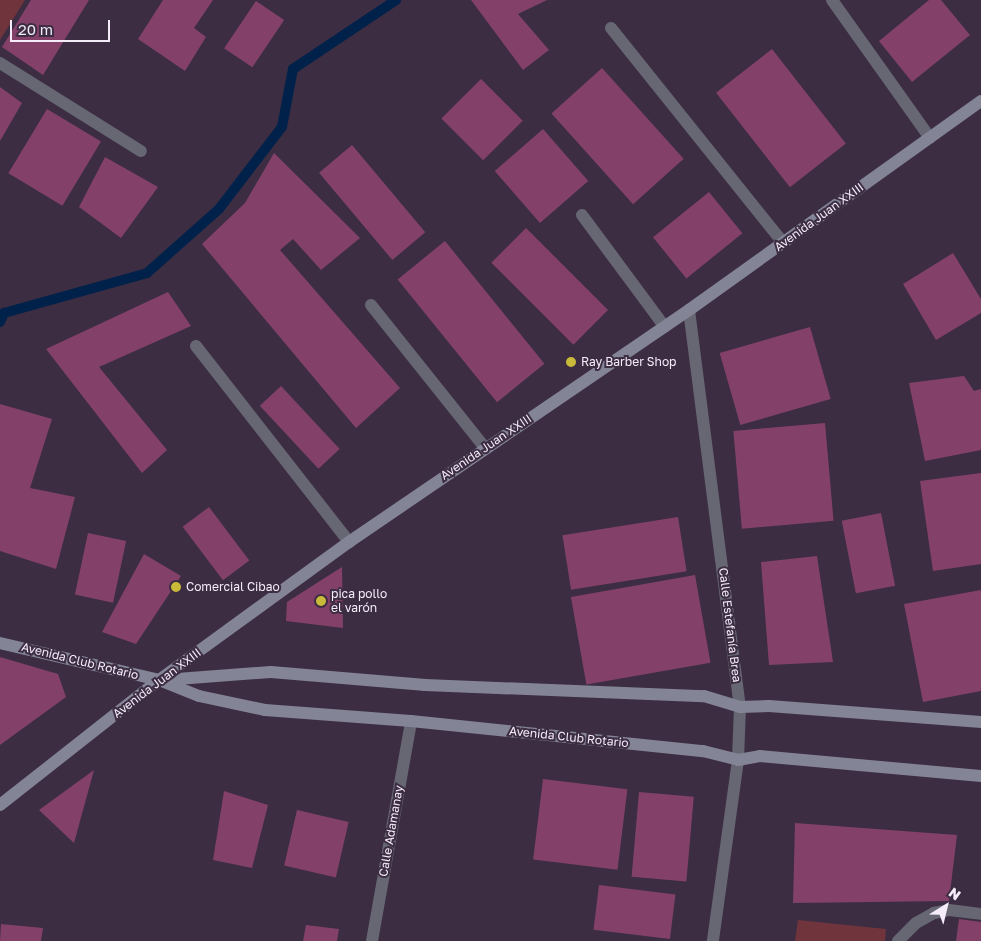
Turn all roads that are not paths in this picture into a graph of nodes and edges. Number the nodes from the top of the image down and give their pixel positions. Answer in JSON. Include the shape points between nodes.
{"nodes":[{"id":1,"x":832,"y":0,"type":"edge"},
{"id":2,"x":611,"y":28,"type":"dead end"},
{"id":3,"x":0,"y":64,"type":"edge"},
{"id":4,"x":981,"y":101,"type":"edge"},
{"id":5,"x":930,"y":138,"type":"junction"},
{"id":6,"x":141,"y":151,"type":"dead end"},
{"id":7,"x":582,"y":215,"type":"dead end"},
{"id":8,"x":783,"y":243,"type":"junction"},
{"id":9,"x":371,"y":305,"type":"dead end"},
{"id":10,"x":689,"y":310,"type":"junction"},
{"id":11,"x":664,"y":327,"type":"junction"},
{"id":12,"x":196,"y":346,"type":"dead end"},
{"id":13,"x":485,"y":448,"type":"junction"},
{"id":14,"x":349,"y":542,"type":"junction"},
{"id":15,"x":0,"y":643,"type":"edge"},
{"id":16,"x":159,"y":680,"type":"junction"},
{"id":17,"x":740,"y":707,"type":"junction"},
{"id":18,"x":411,"y":721,"type":"junction"},
{"id":19,"x":981,"y":722,"type":"edge"},
{"id":20,"x":738,"y":760,"type":"junction"},
{"id":21,"x":981,"y":776,"type":"edge"},
{"id":22,"x":0,"y":805,"type":"edge"},
{"id":23,"x":981,"y":914,"type":"edge"},
{"id":24,"x":372,"y":941,"type":"edge"},
{"id":25,"x":714,"y":941,"type":"edge"},
{"id":26,"x":898,"y":941,"type":"edge"}],
"edges":[{"from":1,"to":5,"type":"street"},
{"from":2,"to":8,"type":"street"},
{"from":3,"to":6,"type":"street"},
{"from":4,"to":5,"type":"main road","name":"Avenida Juan XXIII"},
{"from":5,"to":8,"type":"main road","name":"Avenida Juan XXIII"},
{"from":7,"to":11,"type":"street"},
{"from":8,"to":10,"type":"main road","name":"Avenida Juan XXIII"},
{"from":9,"to":13,"type":"street"},
{"from":10,"to":11,"type":"main road","name":"Avenida Juan XXIII"},
{"from":10,"to":17,"type":"street","name":"Calle Estefanía Brea"},
{"from":11,"to":13,"type":"main road","name":"Avenida Juan XXIII"},
{"from":12,"to":14,"type":"street"},
{"from":13,"to":14,"type":"main road","name":"Avenida Juan XXIII"},
{"from":14,"to":16,"type":"main road","name":"Avenida Juan XXIII"},
{"from":15,"to":16,"type":"main road","name":"Avenida Club Rotario"},
{"from":16,"to":17,"type":"main road","name":"Avenida Club Rotario","via":[[271,672],[425,686],[704,696]]},
{"from":16,"to":18,"type":"main road","name":"Avenida Club Rotario","via":[[199,696],[265,710]]},
{"from":16,"to":22,"type":"main road","name":"Avenida Juan XXIII"},
{"from":17,"to":19,"type":"main road","name":"Avenida Club Rotario","via":[[769,706]]},
{"from":17,"to":20,"type":"street","name":"Calle Estefanía Brea"},
{"from":18,"to":20,"type":"main road","name":"Avenida Club Rotario","via":[[703,750]]},
{"from":18,"to":24,"type":"street","name":"Calle Adamanay"},
{"from":20,"to":21,"type":"main road","name":"Avenida Club Rotario","via":[[760,756]]},
{"from":20,"to":25,"type":"street","name":"Calle Estefanía Brea"},
{"from":23,"to":26,"type":"street","via":[[949,910],[934,913],[916,923]]}]}
